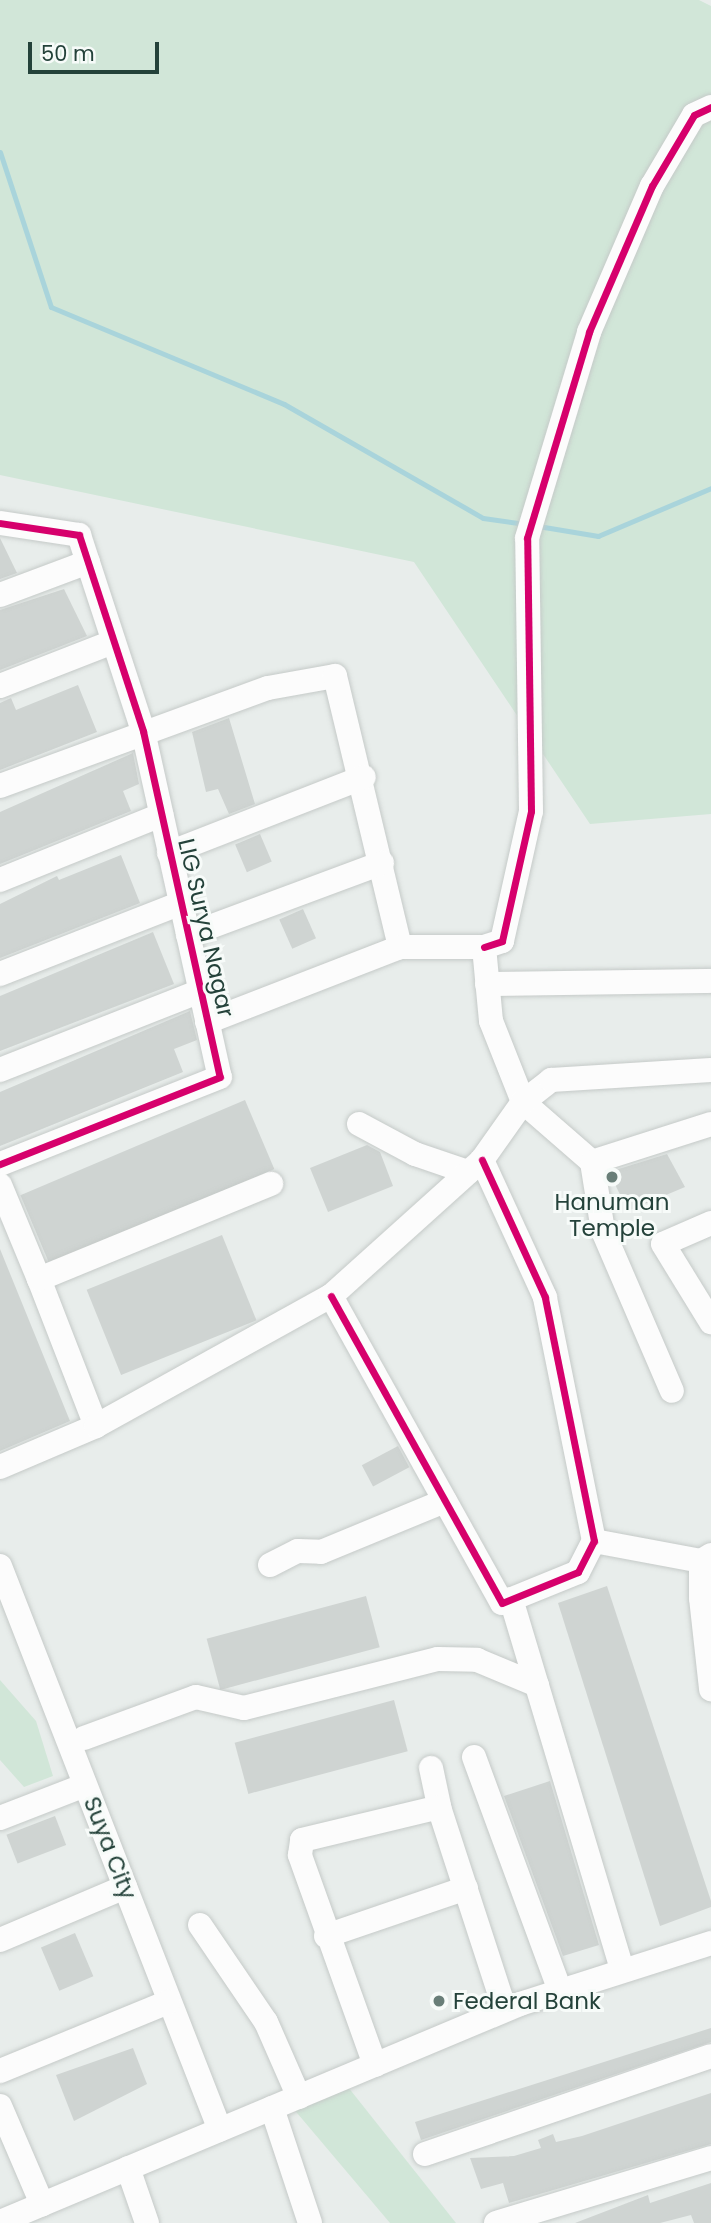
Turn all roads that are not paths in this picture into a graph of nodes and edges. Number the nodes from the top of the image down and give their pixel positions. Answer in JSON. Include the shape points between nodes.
{"nodes":[{"id":1,"x":711,"y":107,"type":"edge"},
{"id":2,"x":0,"y":523,"type":"edge"},
{"id":3,"x":89,"y":562,"type":"junction"},
{"id":4,"x":0,"y":595,"type":"edge"},
{"id":5,"x":113,"y":642,"type":"junction"},
{"id":6,"x":0,"y":686,"type":"edge"},
{"id":7,"x":143,"y":731,"type":"junction"},
{"id":8,"x":364,"y":777,"type":"junction"},
{"id":9,"x":0,"y":786,"type":"edge"},
{"id":10,"x":161,"y":815,"type":"junction"},
{"id":11,"x":169,"y":853,"type":"junction"},
{"id":12,"x":382,"y":863,"type":"junction"},
{"id":13,"x":0,"y":880,"type":"edge"},
{"id":14,"x":181,"y":904,"type":"junction"},
{"id":15,"x":188,"y":936,"type":"junction"},
{"id":16,"x":400,"y":947,"type":"junction"},
{"id":17,"x":484,"y":947,"type":"junction"},
{"id":18,"x":0,"y":974,"type":"edge"},
{"id":19,"x":711,"y":981,"type":"edge"},
{"id":20,"x":487,"y":984,"type":"junction"},
{"id":21,"x":201,"y":991,"type":"junction"},
{"id":22,"x":207,"y":1022,"type":"junction"},
{"id":23,"x":0,"y":1070,"type":"edge"},
{"id":24,"x":711,"y":1070,"type":"edge"},
{"id":25,"x":523,"y":1102,"type":"junction"},
{"id":26,"x":359,"y":1124,"type":"dead end"},
{"id":27,"x":711,"y":1124,"type":"edge"},
{"id":28,"x":592,"y":1162,"type":"junction"},
{"id":29,"x":0,"y":1164,"type":"edge"},
{"id":30,"x":475,"y":1166,"type":"junction"},
{"id":31,"x":271,"y":1184,"type":"dead end"},
{"id":32,"x":0,"y":1185,"type":"edge"},
{"id":33,"x":711,"y":1223,"type":"edge"},
{"id":34,"x":39,"y":1279,"type":"junction"},
{"id":35,"x":331,"y":1296,"type":"junction"},
{"id":36,"x":711,"y":1322,"type":"edge"},
{"id":37,"x":673,"y":1391,"type":"dead end"},
{"id":38,"x":96,"y":1426,"type":"junction"},
{"id":39,"x":0,"y":1467,"type":"edge"},
{"id":40,"x":445,"y":1501,"type":"junction"},
{"id":41,"x":594,"y":1541,"type":"junction"},
{"id":42,"x":706,"y":1559,"type":"edge"},
{"id":43,"x":270,"y":1565,"type":"dead end"},
{"id":44,"x":0,"y":1566,"type":"edge"},
{"id":45,"x":511,"y":1599,"type":"junction"},
{"id":46,"x":537,"y":1685,"type":"junction"},
{"id":47,"x":711,"y":1689,"type":"edge"},
{"id":48,"x":84,"y":1738,"type":"dead end"},
{"id":49,"x":474,"y":1757,"type":"dead end"},
{"id":50,"x":431,"y":1768,"type":"dead end"},
{"id":51,"x":85,"y":1785,"type":"junction"},
{"id":52,"x":439,"y":1807,"type":"junction"},
{"id":53,"x":0,"y":1818,"type":"edge"},
{"id":54,"x":125,"y":1887,"type":"junction"},
{"id":55,"x":466,"y":1888,"type":"junction"},
{"id":56,"x":200,"y":1926,"type":"dead end"},
{"id":57,"x":326,"y":1936,"type":"junction"},
{"id":58,"x":0,"y":1940,"type":"edge"},
{"id":59,"x":711,"y":1942,"type":"edge"},
{"id":60,"x":622,"y":1970,"type":"junction"},
{"id":61,"x":561,"y":1993,"type":"junction"},
{"id":62,"x":168,"y":2002,"type":"junction"},
{"id":63,"x":505,"y":2010,"type":"junction"},
{"id":64,"x":711,"y":2056,"type":"edge"},
{"id":65,"x":375,"y":2065,"type":"junction"},
{"id":66,"x":0,"y":2071,"type":"edge"},
{"id":67,"x":299,"y":2097,"type":"junction"},
{"id":68,"x":0,"y":2106,"type":"edge"},
{"id":69,"x":272,"y":2108,"type":"junction"},
{"id":70,"x":220,"y":2130,"type":"junction"},
{"id":71,"x":425,"y":2154,"type":"dead end"},
{"id":72,"x":711,"y":2158,"type":"edge"},
{"id":73,"x":128,"y":2168,"type":"junction"},
{"id":74,"x":42,"y":2204,"type":"junction"},
{"id":75,"x":0,"y":2222,"type":"edge"},
{"id":76,"x":147,"y":2223,"type":"edge"},
{"id":77,"x":310,"y":2223,"type":"edge"},
{"id":78,"x":496,"y":2223,"type":"edge"}],
"edges":[{"from":1,"to":17,"type":"street","via":[[694,115],[652,186],[589,332],[527,538],[531,811],[502,941]]},
{"from":2,"to":3,"type":"street","name":"LIG Surya Nagar","via":[[68,530],[79,535]]},
{"from":3,"to":4,"type":"street"},
{"from":3,"to":5,"type":"street","name":"LIG Surya Nagar"},
{"from":5,"to":6,"type":"street"},
{"from":5,"to":7,"type":"street","name":"LIG Surya Nagar"},
{"from":7,"to":8,"type":"street","via":[[268,688],[335,676]]},
{"from":7,"to":9,"type":"street"},
{"from":7,"to":10,"type":"street","name":"LIG Surya Nagar"},
{"from":8,"to":11,"type":"street"},
{"from":8,"to":12,"type":"street"},
{"from":10,"to":11,"type":"street","name":"LIG Surya Nagar"},
{"from":10,"to":13,"type":"street"},
{"from":11,"to":14,"type":"street","name":"LIG Surya Nagar"},
{"from":12,"to":15,"type":"street"},
{"from":12,"to":16,"type":"street"},
{"from":14,"to":15,"type":"street","name":"LIG Surya Nagar"},
{"from":14,"to":18,"type":"street"},
{"from":15,"to":21,"type":"street","name":"LIG Surya Nagar"},
{"from":16,"to":17,"type":"street"},
{"from":16,"to":22,"type":"street"},
{"from":17,"to":20,"type":"street"},
{"from":19,"to":20,"type":"street"},
{"from":20,"to":25,"type":"street","via":[[491,1021]]},
{"from":21,"to":22,"type":"street","name":"LIG Surya Nagar"},
{"from":21,"to":23,"type":"street"},
{"from":22,"to":29,"type":"street","name":"LIG Surya Nagar","via":[[220,1077]]},
{"from":24,"to":25,"type":"street","via":[[551,1080]]},
{"from":25,"to":28,"type":"street"},
{"from":25,"to":30,"type":"street"},
{"from":26,"to":30,"type":"street","via":[[415,1154]]},
{"from":27,"to":28,"type":"street"},
{"from":28,"to":37,"type":"street","via":[[603,1231]]},
{"from":30,"to":35,"type":"street"},
{"from":30,"to":41,"type":"street","via":[[545,1297]]},
{"from":31,"to":34,"type":"street"},
{"from":32,"to":34,"type":"street"},
{"from":33,"to":36,"type":"street","via":[[663,1244]]},
{"from":34,"to":38,"type":"street"},
{"from":35,"to":38,"type":"street"},
{"from":35,"to":40,"type":"street"},
{"from":38,"to":39,"type":"street"},
{"from":40,"to":43,"type":"street","via":[[321,1552],[298,1551]]},
{"from":40,"to":45,"type":"street","via":[[502,1603]]},
{"from":41,"to":42,"type":"street"},
{"from":41,"to":45,"type":"street","via":[[578,1572]]},
{"from":42,"to":47,"type":"street"},
{"from":44,"to":51,"type":"street","name":"Suya City"},
{"from":45,"to":46,"type":"street"},
{"from":46,"to":48,"type":"street","via":[[477,1660],[438,1659],[398,1664],[244,1708],[196,1697]]},
{"from":46,"to":60,"type":"street"},
{"from":49,"to":61,"type":"street"},
{"from":50,"to":52,"type":"street"},
{"from":51,"to":53,"type":"street"},
{"from":51,"to":54,"type":"street","name":"Suya City"},
{"from":52,"to":55,"type":"street"},
{"from":52,"to":57,"type":"street","via":[[302,1840],[300,1855]]},
{"from":54,"to":58,"type":"street"},
{"from":54,"to":62,"type":"street","name":"Suya City"},
{"from":55,"to":57,"type":"street"},
{"from":55,"to":63,"type":"street"},
{"from":56,"to":67,"type":"street","via":[[266,2022]]},
{"from":57,"to":65,"type":"street"},
{"from":59,"to":60,"type":"street"},
{"from":60,"to":61,"type":"street"},
{"from":61,"to":63,"type":"street"},
{"from":62,"to":66,"type":"street"},
{"from":62,"to":70,"type":"street","name":"Suya City"},
{"from":63,"to":65,"type":"street"},
{"from":64,"to":71,"type":"street"},
{"from":65,"to":67,"type":"street"},
{"from":67,"to":69,"type":"street"},
{"from":68,"to":74,"type":"street"},
{"from":69,"to":70,"type":"street"},
{"from":69,"to":77,"type":"street"},
{"from":70,"to":73,"type":"street"},
{"from":72,"to":78,"type":"street"},
{"from":73,"to":74,"type":"street"},
{"from":73,"to":76,"type":"street"},
{"from":74,"to":75,"type":"street"}]}
